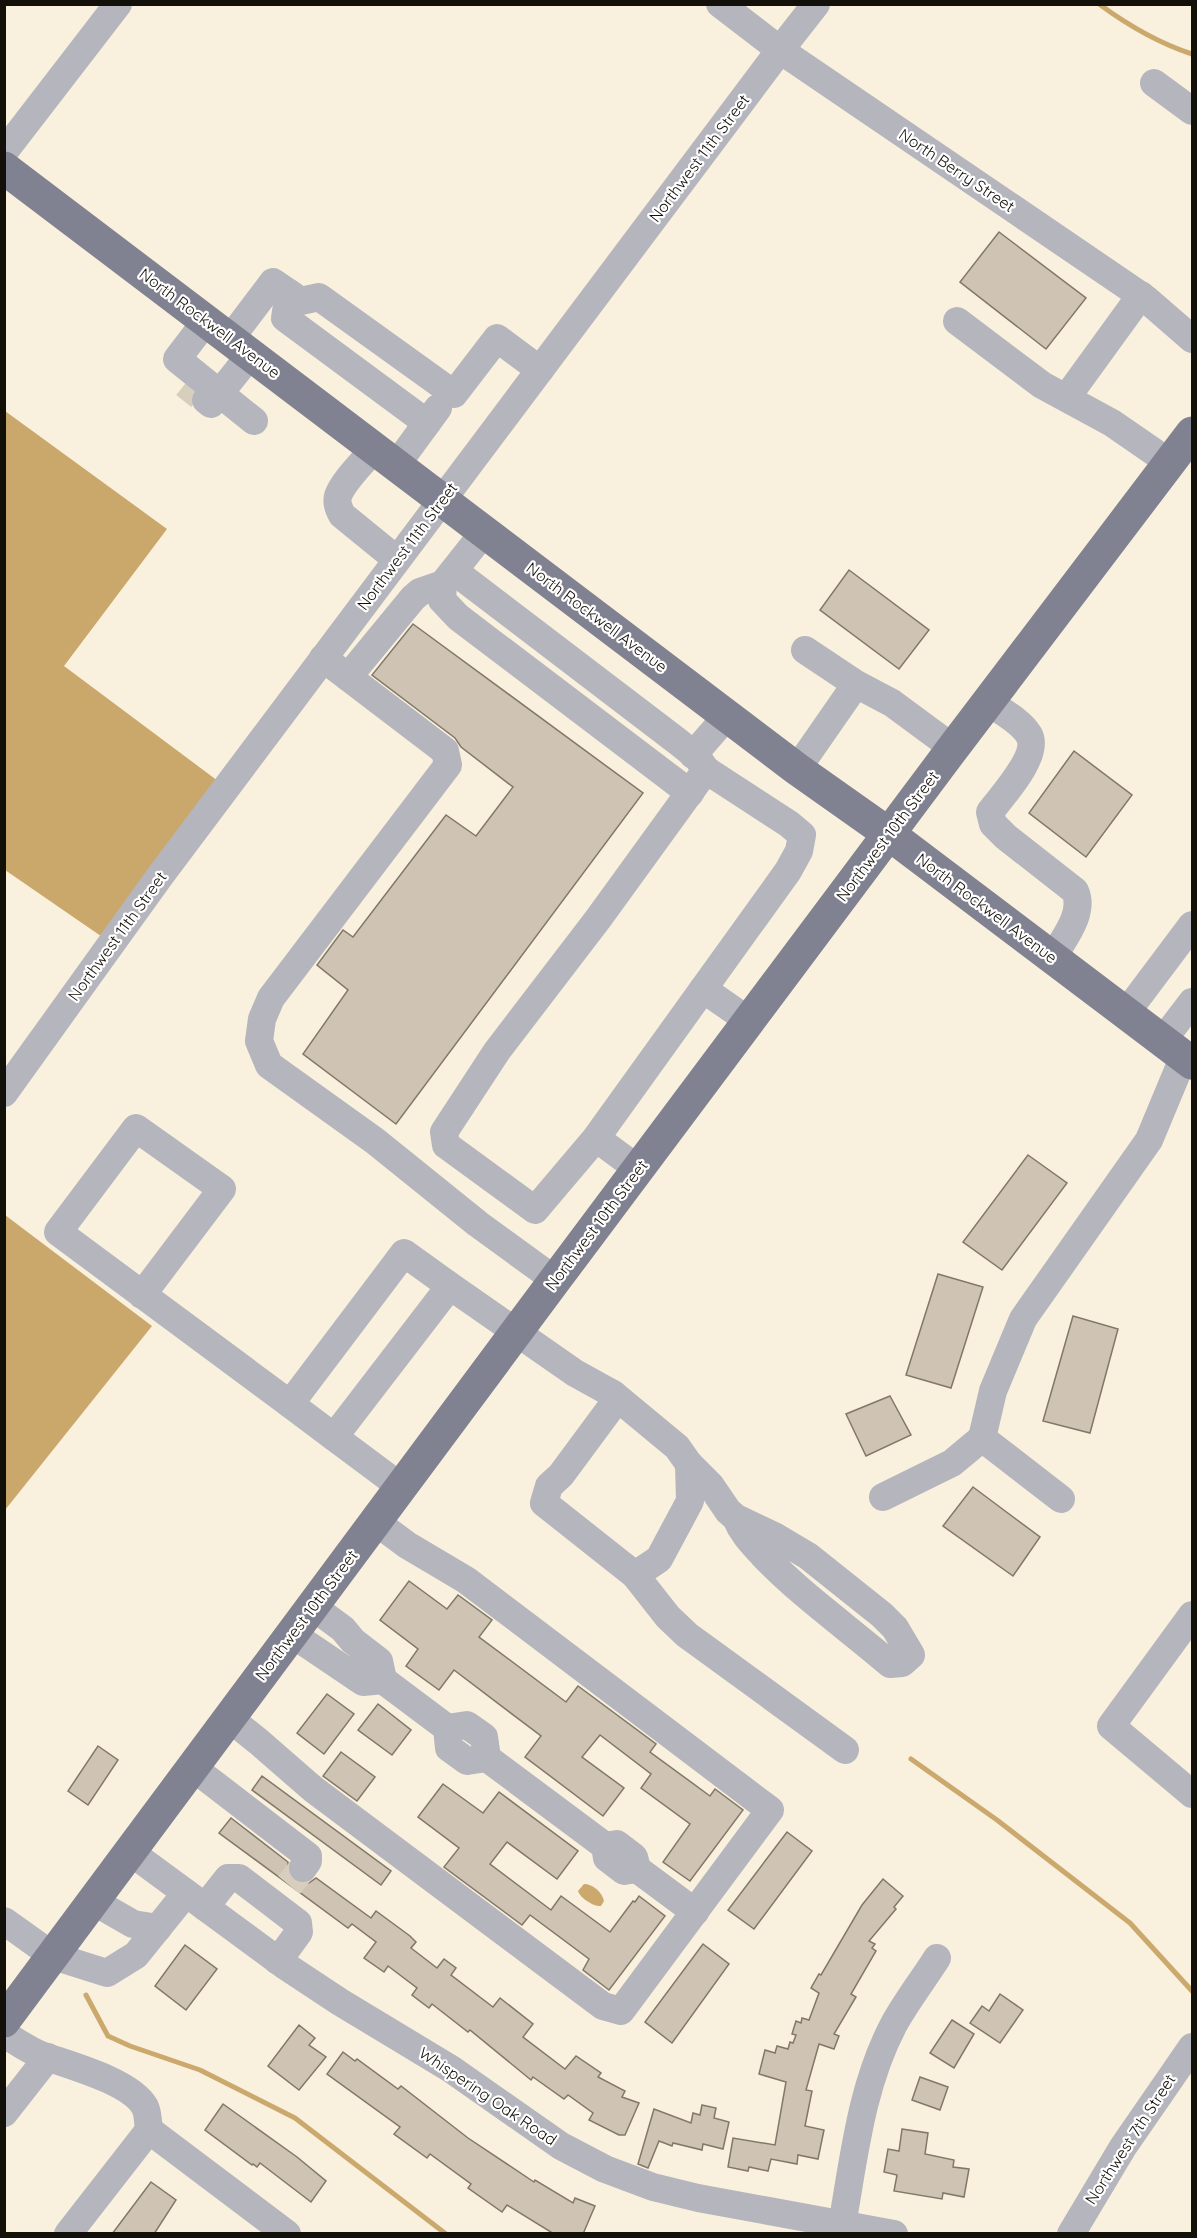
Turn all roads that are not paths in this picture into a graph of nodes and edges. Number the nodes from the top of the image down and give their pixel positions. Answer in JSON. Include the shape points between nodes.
{"nodes":[{"id":1,"x":118,"y":4,"type":"edge"},
{"id":2,"x":720,"y":4,"type":"edge"},
{"id":3,"x":816,"y":4,"type":"edge"},
{"id":4,"x":780,"y":50,"type":"junction"},
{"id":5,"x":1154,"y":83,"type":"dead end"},
{"id":6,"x":1192,"y":111,"type":"edge"},
{"id":7,"x":4,"y":152,"type":"edge"},
{"id":8,"x":4,"y":168,"type":"edge"},
{"id":9,"x":290,"y":293,"type":"junction"},
{"id":10,"x":1141,"y":295,"type":"junction"},
{"id":11,"x":957,"y":321,"type":"dead end"},
{"id":12,"x":1190,"y":330,"type":"edge"},
{"id":13,"x":229,"y":338,"type":"junction"},
{"id":14,"x":540,"y":370,"type":"junction"},
{"id":15,"x":198,"y":385,"type":"junction"},
{"id":16,"x":450,"y":391,"type":"junction"},
{"id":17,"x":1067,"y":397,"type":"junction"},
{"id":18,"x":254,"y":421,"type":"dead end"},
{"id":19,"x":427,"y":423,"type":"junction"},
{"id":20,"x":1192,"y":433,"type":"edge"},
{"id":21,"x":386,"y":456,"type":"junction"},
{"id":22,"x":1170,"y":463,"type":"junction"},
{"id":23,"x":442,"y":499,"type":"junction"},
{"id":24,"x":485,"y":531,"type":"junction"},
{"id":25,"x":396,"y":559,"type":"junction"},
{"id":26,"x":448,"y":577,"type":"junction"},
{"id":27,"x":805,"y":650,"type":"dead end"},
{"id":28,"x":323,"y":658,"type":"junction"},
{"id":29,"x":348,"y":677,"type":"junction"},
{"id":30,"x":855,"y":684,"type":"junction"},
{"id":31,"x":988,"y":702,"type":"junction"},
{"id":32,"x":727,"y":716,"type":"junction"},
{"id":33,"x":953,"y":748,"type":"junction"},
{"id":34,"x":797,"y":769,"type":"junction"},
{"id":35,"x":696,"y":772,"type":"junction"},
{"id":36,"x":889,"y":834,"type":"junction"},
{"id":37,"x":1192,"y":925,"type":"edge"},
{"id":38,"x":1053,"y":957,"type":"junction"},
{"id":39,"x":703,"y":989,"type":"junction"},
{"id":40,"x":1192,"y":1002,"type":"edge"},
{"id":41,"x":1126,"y":1013,"type":"junction"},
{"id":42,"x":749,"y":1021,"type":"junction"},
{"id":43,"x":1180,"y":1053,"type":"edge"},
{"id":44,"x":4,"y":1093,"type":"edge"},
{"id":45,"x":596,"y":1138,"type":"junction"},
{"id":46,"x":638,"y":1169,"type":"junction"},
{"id":47,"x":555,"y":1280,"type":"junction"},
{"id":48,"x":450,"y":1286,"type":"junction"},
{"id":49,"x":142,"y":1295,"type":"junction"},
{"id":50,"x":515,"y":1334,"type":"junction"},
{"id":51,"x":613,"y":1394,"type":"junction"},
{"id":52,"x":290,"y":1404,"type":"junction"},
{"id":53,"x":334,"y":1437,"type":"junction"},
{"id":54,"x":982,"y":1438,"type":"junction"},
{"id":55,"x":689,"y":1464,"type":"junction"},
{"id":56,"x":401,"y":1487,"type":"junction"},
{"id":57,"x":883,"y":1497,"type":"dead end"},
{"id":58,"x":1061,"y":1499,"type":"dead end"},
{"id":59,"x":736,"y":1518,"type":"junction"},
{"id":60,"x":376,"y":1522,"type":"junction"},
{"id":61,"x":635,"y":1575,"type":"junction"},
{"id":62,"x":312,"y":1606,"type":"junction"},
{"id":63,"x":1192,"y":1615,"type":"edge"},
{"id":64,"x":292,"y":1634,"type":"junction"},
{"id":65,"x":345,"y":1652,"type":"junction"},
{"id":66,"x":228,"y":1718,"type":"junction"},
{"id":67,"x":845,"y":1750,"type":"dead end"},
{"id":68,"x":192,"y":1767,"type":"junction"},
{"id":69,"x":1192,"y":1794,"type":"edge"},
{"id":70,"x":129,"y":1851,"type":"junction"},
{"id":71,"x":288,"y":1885,"type":"junction"},
{"id":72,"x":196,"y":1900,"type":"junction"},
{"id":73,"x":93,"y":1901,"type":"junction"},
{"id":74,"x":695,"y":1912,"type":"junction"},
{"id":75,"x":4,"y":1920,"type":"edge"},
{"id":76,"x":158,"y":1928,"type":"junction"},
{"id":77,"x":53,"y":1956,"type":"junction"},
{"id":78,"x":937,"y":1958,"type":"dead end"},
{"id":79,"x":278,"y":1960,"type":"junction"},
{"id":80,"x":4,"y":2021,"type":"edge"},
{"id":81,"x":4,"y":2034,"type":"edge"},
{"id":82,"x":1192,"y":2047,"type":"edge"},
{"id":83,"x":48,"y":2057,"type":"junction"},
{"id":84,"x":4,"y":2113,"type":"edge"},
{"id":85,"x":149,"y":2130,"type":"junction"},
{"id":86,"x":842,"y":2225,"type":"junction"},
{"id":87,"x":68,"y":2234,"type":"edge"},
{"id":88,"x":287,"y":2234,"type":"edge"},
{"id":89,"x":894,"y":2234,"type":"edge"},
{"id":90,"x":1071,"y":2234,"type":"edge"}],
"edges":[{"from":1,"to":7,"type":"street"},
{"from":2,"to":4,"type":"street","name":"North Berry Street"},
{"from":3,"to":4,"type":"street","name":"Northwest 11th Street"},
{"from":4,"to":10,"type":"street","name":"North Berry Street"},
{"from":4,"to":14,"type":"street","name":"Northwest 11th Street"},
{"from":5,"to":6,"type":"street"},
{"from":8,"to":13,"type":"main road","name":"North Rockwell Avenue"},
{"from":9,"to":13,"type":"street","via":[[273,282]]},
{"from":9,"to":16,"type":"street","via":[[301,301],[319,297]]},
{"from":9,"to":19,"type":"street","via":[[285,318]]},
{"from":10,"to":12,"type":"street","name":"North Berry Street"},
{"from":10,"to":17,"type":"street"},
{"from":11,"to":17,"type":"street","via":[[1042,385]]},
{"from":13,"to":15,"type":"street"},
{"from":13,"to":15,"type":"street","via":[[177,359]]},
{"from":13,"to":21,"type":"main road","name":"North Rockwell Avenue"},
{"from":14,"to":16,"type":"street","via":[[497,338],[454,394]]},
{"from":14,"to":23,"type":"street","name":"Northwest 11th Street"},
{"from":15,"to":18,"type":"street"},
{"from":16,"to":19,"type":"street"},
{"from":17,"to":22,"type":"street"},
{"from":19,"to":21,"type":"street"},
{"from":20,"to":22,"type":"main road","name":"Northwest 10th Street"},
{"from":21,"to":23,"type":"main road","name":"North Rockwell Avenue"},
{"from":21,"to":25,"type":"street","via":[[344,487],[338,496],[338,506],[342,515]]},
{"from":22,"to":31,"type":"main road","name":"Northwest 10th Street"},
{"from":23,"to":24,"type":"main road","name":"North Rockwell Avenue"},
{"from":23,"to":25,"type":"street","name":"Northwest 11th Street"},
{"from":24,"to":26,"type":"street"},
{"from":24,"to":32,"type":"main road","name":"North Rockwell Avenue"},
{"from":25,"to":28,"type":"street","name":"Northwest 11th Street"},
{"from":26,"to":29,"type":"street","via":[[413,598]]},
{"from":26,"to":35,"type":"street"},
{"from":26,"to":35,"type":"street","via":[[442,600],[458,617]]},
{"from":27,"to":30,"type":"street"},
{"from":28,"to":29,"type":"street"},
{"from":28,"to":44,"type":"street","name":"Northwest 11th Street"},
{"from":29,"to":47,"type":"street","via":[[445,751],[448,765],[271,998],[262,1019],[259,1041],[269,1065]]},
{"from":30,"to":33,"type":"street","via":[[892,703]]},
{"from":30,"to":34,"type":"street"},
{"from":31,"to":33,"type":"main road","name":"Northwest 10th Street"},
{"from":31,"to":38,"type":"street","via":[[1018,724],[1029,735],[1031,744],[1021,770],[990,812],[993,824],[1075,891],[1079,900],[1076,916]]},
{"from":32,"to":34,"type":"main road","name":"North Rockwell Avenue"},
{"from":32,"to":35,"type":"street"},
{"from":33,"to":36,"type":"main road","name":"Northwest 10th Street"},
{"from":34,"to":36,"type":"main road","name":"North Rockwell Avenue"},
{"from":35,"to":39,"type":"street","via":[[802,835],[792,865]]},
{"from":35,"to":45,"type":"street","via":[[497,1051],[444,1132],[446,1145],[535,1210]]},
{"from":36,"to":38,"type":"main road","name":"North Rockwell Avenue"},
{"from":36,"to":42,"type":"main road","name":"Northwest 10th Street"},
{"from":37,"to":41,"type":"street"},
{"from":38,"to":41,"type":"main road","name":"North Rockwell Avenue"},
{"from":39,"to":42,"type":"street"},
{"from":39,"to":45,"type":"street"},
{"from":40,"to":43,"type":"street"},
{"from":41,"to":43,"type":"main road","name":"North Rockwell Avenue"},
{"from":42,"to":46,"type":"main road","name":"Northwest 10th Street"},
{"from":43,"to":54,"type":"street","via":[[1149,1140],[1023,1319],[993,1391]]},
{"from":45,"to":46,"type":"street"},
{"from":46,"to":47,"type":"main road","name":"Northwest 10th Street"},
{"from":47,"to":50,"type":"main road","name":"Northwest 10th Street"},
{"from":48,"to":50,"type":"street"},
{"from":48,"to":52,"type":"street","via":[[404,1253]]},
{"from":48,"to":53,"type":"street"},
{"from":49,"to":49,"type":"street","via":[[222,1190],[136,1128],[58,1232]]},
{"from":49,"to":52,"type":"street"},
{"from":50,"to":51,"type":"street"},
{"from":50,"to":56,"type":"main road","name":"Northwest 10th Street"},
{"from":51,"to":55,"type":"street","via":[[677,1447]]},
{"from":51,"to":61,"type":"street","via":[[612,1406],[549,1486],[544,1503]]},
{"from":52,"to":53,"type":"street"},
{"from":53,"to":56,"type":"street"},
{"from":54,"to":57,"type":"street","via":[[952,1463]]},
{"from":54,"to":58,"type":"street"},
{"from":55,"to":59,"type":"street"},
{"from":55,"to":61,"type":"street","via":[[690,1501],[659,1559]]},
{"from":56,"to":60,"type":"main road","name":"Northwest 10th Street"},
{"from":59,"to":59,"type":"street","via":[[808,1556],[882,1614],[911,1655],[902,1663],[890,1664],[772,1564],[741,1530]]},
{"from":60,"to":62,"type":"main road","name":"Northwest 10th Street"},
{"from":60,"to":74,"type":"street","via":[[466,1580],[770,1810]]},
{"from":61,"to":67,"type":"street","via":[[687,1635]]},
{"from":62,"to":64,"type":"main road","name":"Northwest 10th Street"},
{"from":62,"to":65,"type":"street","via":[[343,1629]]},
{"from":63,"to":69,"type":"street","via":[[1111,1726]]},
{"from":64,"to":65,"type":"street","via":[[323,1656]]},
{"from":64,"to":66,"type":"main road","name":"Northwest 10th Street"},
{"from":65,"to":74,"type":"street","via":[[363,1682],[383,1680],[447,1728],[449,1748],[466,1761],[487,1758],[605,1846],[607,1858],[624,1870],[637,1869]]},
{"from":66,"to":68,"type":"main road","name":"Northwest 10th Street"},
{"from":66,"to":74,"type":"street","via":[[313,1789],[603,2006],[621,2011]]},
{"from":68,"to":70,"type":"main road","name":"Northwest 10th Street"},
{"from":68,"to":71,"type":"street","via":[[308,1856]]},
{"from":70,"to":72,"type":"street","name":"Whispering Oak Road"},
{"from":70,"to":73,"type":"main road","name":"Northwest 10th Street"},
{"from":71,"to":72,"type":"street","via":[[228,1878]]},
{"from":71,"to":79,"type":"street","via":[[299,1932]]},
{"from":72,"to":76,"type":"street"},
{"from":72,"to":79,"type":"street","name":"Whispering Oak Road"},
{"from":73,"to":76,"type":"street","via":[[133,1924]]},
{"from":73,"to":77,"type":"main road","name":"Northwest 10th Street"},
{"from":75,"to":77,"type":"street"},
{"from":76,"to":77,"type":"street","via":[[136,1954],[107,1973]]},
{"from":77,"to":80,"type":"main road","name":"Northwest 10th Street"},
{"from":78,"to":86,"type":"street","via":[[894,2025],[874,2072],[862,2110]]},
{"from":79,"to":86,"type":"street","name":"Whispering Oak Road","via":[[451,2069],[561,2146],[605,2169],[698,2198]]},
{"from":81,"to":83,"type":"street"},
{"from":82,"to":90,"type":"street","name":"Northwest 7th Street","via":[[1123,2147]]},
{"from":83,"to":84,"type":"street"},
{"from":83,"to":85,"type":"street","via":[[102,2077],[136,2096],[146,2108]]},
{"from":85,"to":87,"type":"street"},
{"from":85,"to":88,"type":"street"},
{"from":86,"to":89,"type":"street","name":"Whispering Oak Road"}]}
